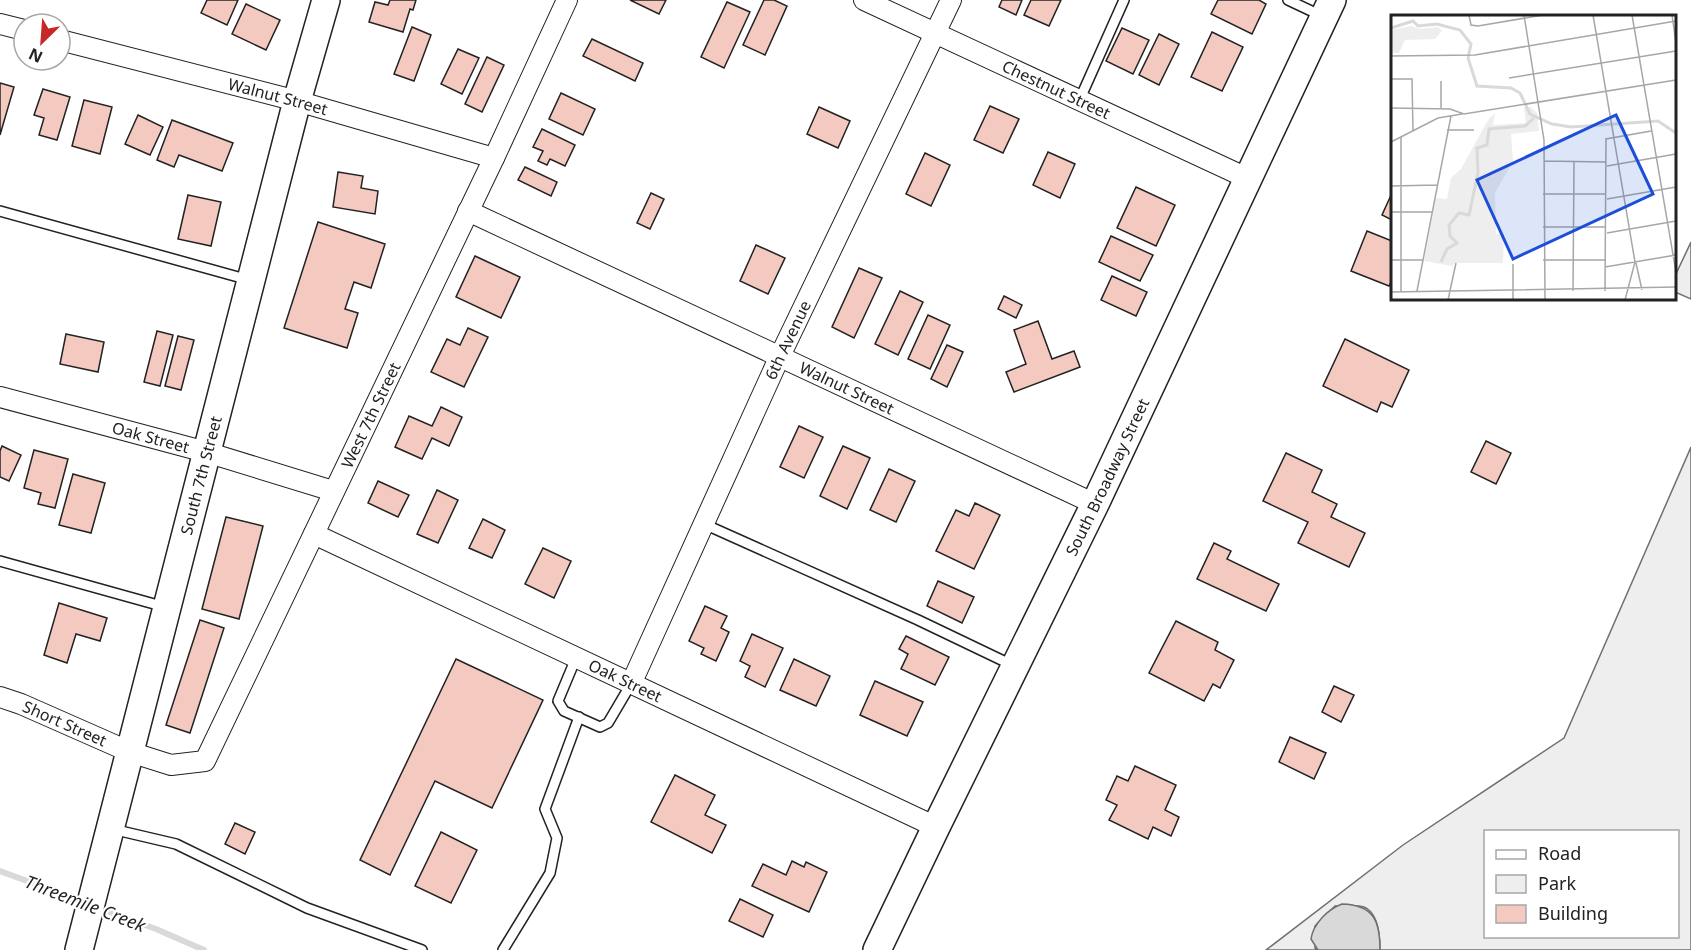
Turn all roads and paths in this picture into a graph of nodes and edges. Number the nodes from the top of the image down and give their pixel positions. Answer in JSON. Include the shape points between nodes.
{"nodes":[{"id":1,"x":326,"y":0,"type":"edge"},
{"id":2,"x":567,"y":0,"type":"edge"},
{"id":3,"x":864,"y":0,"type":"edge"},
{"id":4,"x":951,"y":0,"type":"edge"},
{"id":5,"x":1124,"y":0,"type":"edge"},
{"id":6,"x":1288,"y":0,"type":"edge"},
{"id":7,"x":1328,"y":9,"type":"edge"},
{"id":8,"x":935,"y":33,"type":"junction"},
{"id":9,"x":72,"y":43,"type":"edge"},
{"id":10,"x":297,"y":101,"type":"junction"},
{"id":11,"x":1079,"y":101,"type":"junction"},
{"id":12,"x":494,"y":158,"type":"junction"},
{"id":13,"x":1249,"y":179,"type":"junction"},
{"id":14,"x":0,"y":211,"type":"edge"},
{"id":15,"x":468,"y":211,"type":"junction"},
{"id":16,"x":251,"y":280,"type":"junction"},
{"id":17,"x":779,"y":358,"type":"junction"},
{"id":18,"x":0,"y":397,"type":"edge"},
{"id":19,"x":206,"y":452,"type":"junction"},
{"id":20,"x":333,"y":491,"type":"junction"},
{"id":21,"x":1095,"y":504,"type":"junction"},
{"id":22,"x":704,"y":524,"type":"junction"},
{"id":23,"x":314,"y":534,"type":"junction"},
{"id":24,"x":0,"y":561,"type":"edge"},
{"id":25,"x":167,"y":607,"type":"junction"},
{"id":26,"x":576,"y":658,"type":"junction"},
{"id":27,"x":1015,"y":667,"type":"junction"},
{"id":28,"x":631,"y":684,"type":"junction"},
{"id":29,"x":0,"y":697,"type":"edge"},
{"id":30,"x":579,"y":717,"type":"junction"},
{"id":31,"x":130,"y":752,"type":"junction"},
{"id":32,"x":936,"y":827,"type":"junction"},
{"id":33,"x":109,"y":838,"type":"junction"},
{"id":34,"x":79,"y":950,"type":"edge"},
{"id":35,"x":422,"y":950,"type":"edge"},
{"id":36,"x":503,"y":950,"type":"edge"},
{"id":37,"x":877,"y":950,"type":"edge"}],
"edges":[{"from":1,"to":10,"type":"street","name":"South 7th Street"},
{"from":2,"to":12,"type":"street","name":"West 7th Street"},
{"from":3,"to":8,"type":"street","name":"Chestnut Street"},
{"from":4,"to":8,"type":"street","name":"6th Avenue"},
{"from":5,"to":11,"type":"lane"},
{"from":6,"to":7,"type":"lane"},
{"from":7,"to":13,"type":"street","name":"South Broadway Street"},
{"from":8,"to":11,"type":"street","name":"Chestnut Street"},
{"from":8,"to":17,"type":"street","name":"6th Avenue"},
{"from":9,"to":10,"type":"street","name":"Walnut Street"},
{"from":10,"to":12,"type":"street","name":"Walnut Street"},
{"from":10,"to":16,"type":"street","name":"South 7th Street"},
{"from":11,"to":13,"type":"street","name":"Chestnut Street"},
{"from":12,"to":15,"type":"street","name":"West 7th Street"},
{"from":13,"to":21,"type":"street","name":"South Broadway Street"},
{"from":14,"to":16,"type":"lane"},
{"from":15,"to":17,"type":"street","name":"Walnut Street"},
{"from":15,"to":20,"type":"street","name":"West 7th Street"},
{"from":16,"to":19,"type":"street","name":"South 7th Street"},
{"from":17,"to":21,"type":"street","name":"Walnut Street"},
{"from":17,"to":22,"type":"street","name":"6th Avenue"},
{"from":18,"to":19,"type":"street","name":"Oak Street"},
{"from":19,"to":20,"type":"street","name":"Oak Street"},
{"from":19,"to":25,"type":"street","name":"South 7th Street"},
{"from":20,"to":23,"type":"street","name":"West 7th Street"},
{"from":21,"to":27,"type":"street","name":"South Broadway Street"},
{"from":22,"to":27,"type":"lane"},
{"from":22,"to":28,"type":"street","name":"6th Avenue"},
{"from":23,"to":26,"type":"street","name":"Oak Street"},
{"from":23,"to":31,"type":"street","name":"West 7th Street","via":[[206,761],[171,765]]},
{"from":24,"to":25,"type":"lane"},
{"from":25,"to":31,"type":"street","name":"South 7th Street"},
{"from":26,"to":28,"type":"street","name":"Oak Street"},
{"from":26,"to":30,"type":"lane","via":[[558,701],[564,711]]},
{"from":27,"to":32,"type":"street","name":"South Broadway Street"},
{"from":28,"to":30,"type":"lane","via":[[608,723],[600,727]]},
{"from":28,"to":32,"type":"street","name":"Oak Street"},
{"from":29,"to":31,"type":"street","name":"Short Street"},
{"from":30,"to":36,"type":"lane","via":[[545,809],[557,837],[550,873]]},
{"from":31,"to":33,"type":"street","name":"South 7th Street"},
{"from":32,"to":37,"type":"street","name":"South Broadway Street"},
{"from":33,"to":34,"type":"street","name":"South 7th Street"},
{"from":33,"to":35,"type":"lane","via":[[176,844],[308,908]]}]}
